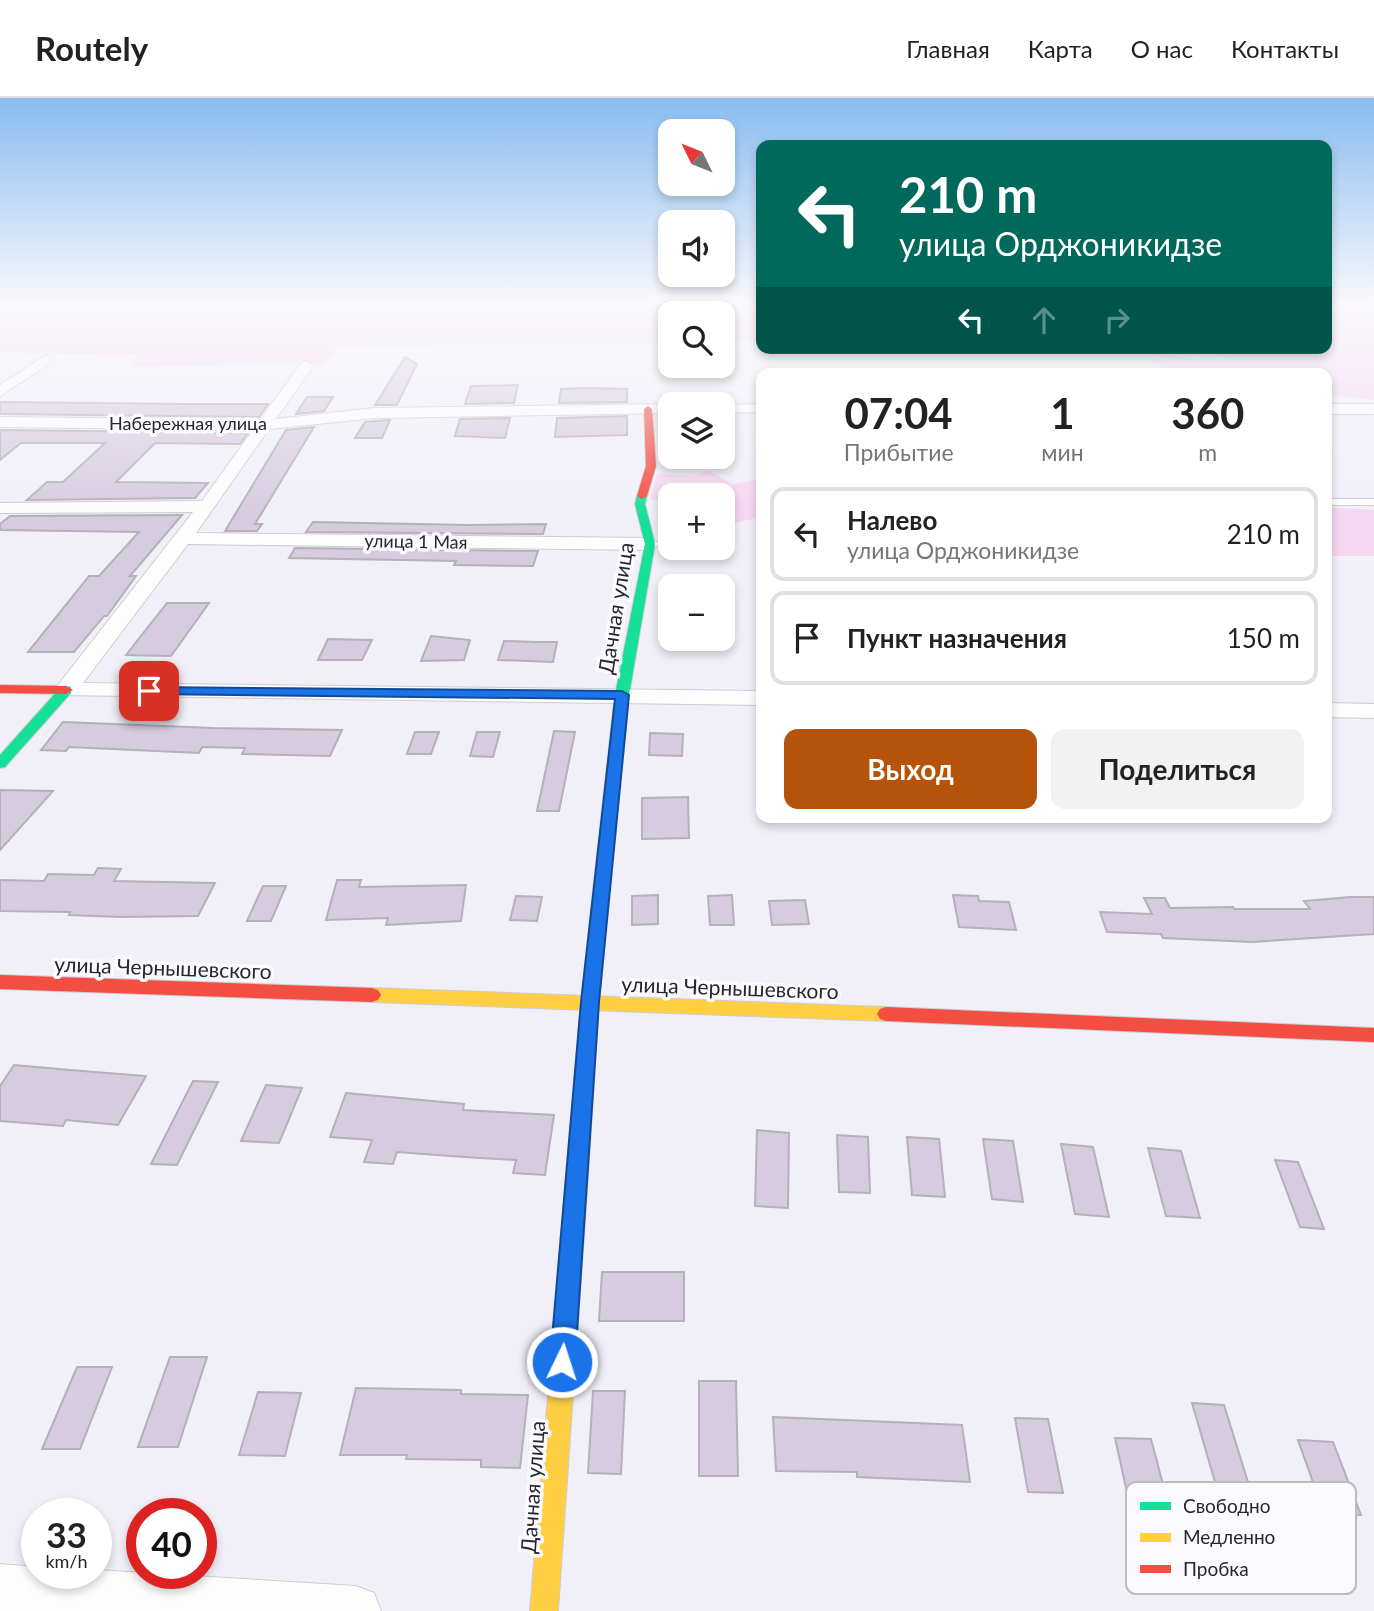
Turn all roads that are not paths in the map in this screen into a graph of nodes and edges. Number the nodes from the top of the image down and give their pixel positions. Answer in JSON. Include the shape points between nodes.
{"nodes":[{"id":1,"x":23,"y":376,"type":"edge"},
{"id":2,"x":300,"y":376,"type":"edge"},
{"id":3,"x":0,"y":392,"type":"edge"},
{"id":4,"x":756,"y":408,"type":"edge"},
{"id":5,"x":648,"y":409,"type":"junction"},
{"id":6,"x":658,"y":409,"type":"edge"},
{"id":7,"x":735,"y":409,"type":"edge"},
{"id":8,"x":1332,"y":409,"type":"edge"},
{"id":9,"x":1374,"y":409,"type":"edge"},
{"id":10,"x":0,"y":422,"type":"edge"},
{"id":11,"x":265,"y":425,"type":"junction"},
{"id":12,"x":1332,"y":502,"type":"edge"},
{"id":13,"x":1374,"y":502,"type":"edge"},
{"id":14,"x":207,"y":506,"type":"junction"},
{"id":15,"x":0,"y":508,"type":"edge"},
{"id":16,"x":182,"y":538,"type":"junction"},
{"id":17,"x":650,"y":544,"type":"junction"},
{"id":18,"x":0,"y":689,"type":"edge"},
{"id":19,"x":66,"y":690,"type":"junction"},
{"id":20,"x":622,"y":695,"type":"junction"},
{"id":21,"x":756,"y":698,"type":"edge"},
{"id":22,"x":1332,"y":710,"type":"edge"},
{"id":23,"x":1374,"y":711,"type":"edge"},
{"id":24,"x":0,"y":764,"type":"edge"},
{"id":25,"x":0,"y":982,"type":"edge"},
{"id":26,"x":590,"y":1002,"type":"junction"},
{"id":27,"x":1374,"y":1035,"type":"edge"},
{"id":28,"x":0,"y":1589,"type":"edge"},
{"id":29,"x":356,"y":1611,"type":"edge"},
{"id":30,"x":544,"y":1611,"type":"edge"}],
"edges":[{"from":1,"to":3,"type":"street"},
{"from":2,"to":11,"type":"street"},
{"from":4,"to":7,"type":"street"},
{"from":5,"to":6,"type":"street","name":"Набережная улица"},
{"from":5,"to":11,"type":"street","name":"Набережная улица","via":[[374,413]]},
{"from":5,"to":17,"type":"street","name":"Дачная улица","via":[[651,466],[640,504]]},
{"from":8,"to":9,"type":"street"},
{"from":10,"to":11,"type":"street","name":"Набережная улица"},
{"from":11,"to":14,"type":"street"},
{"from":12,"to":13,"type":"lane"},
{"from":14,"to":15,"type":"street"},
{"from":14,"to":16,"type":"street"},
{"from":16,"to":17,"type":"street","name":"улица 1 Мая"},
{"from":16,"to":19,"type":"street"},
{"from":17,"to":20,"type":"street","name":"Дачная улица"},
{"from":18,"to":19,"type":"street"},
{"from":19,"to":20,"type":"street"},
{"from":19,"to":24,"type":"street"},
{"from":20,"to":21,"type":"street"},
{"from":20,"to":26,"type":"street","name":"Дачная улица"},
{"from":22,"to":23,"type":"street"},
{"from":25,"to":26,"type":"street","name":"улица Чернышевского"},
{"from":26,"to":27,"type":"street","name":"улица Чернышевского"},
{"from":26,"to":30,"type":"street","name":"Дачная улица"},
{"from":28,"to":29,"type":"street"}]}
